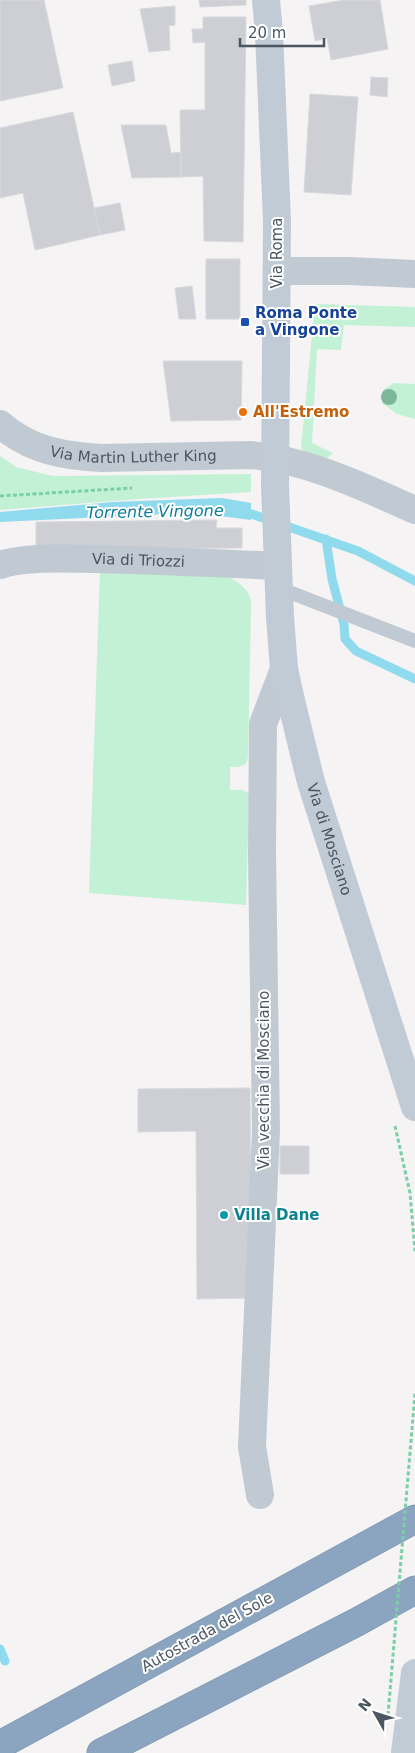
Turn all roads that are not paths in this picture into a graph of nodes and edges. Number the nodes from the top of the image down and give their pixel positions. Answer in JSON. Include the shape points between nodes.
{"nodes":[{"id":1,"x":266,"y":0,"type":"edge"},
{"id":2,"x":277,"y":271,"type":"junction"},
{"id":3,"x":415,"y":274,"type":"edge"},
{"id":4,"x":0,"y":424,"type":"edge"},
{"id":5,"x":275,"y":457,"type":"junction"},
{"id":6,"x":415,"y":510,"type":"edge"},
{"id":7,"x":0,"y":565,"type":"edge"},
{"id":8,"x":278,"y":577,"type":"junction"},
{"id":9,"x":415,"y":641,"type":"edge"},
{"id":10,"x":284,"y":669,"type":"junction"},
{"id":11,"x":415,"y":1107,"type":"edge"},
{"id":12,"x":260,"y":1495,"type":"dead end"},
{"id":13,"x":415,"y":1519,"type":"edge"},
{"id":14,"x":415,"y":1590,"type":"edge"},
{"id":15,"x":409,"y":1700,"type":"edge"},
{"id":16,"x":0,"y":1746,"type":"edge"},
{"id":17,"x":101,"y":1753,"type":"edge"},
{"id":18,"x":405,"y":1753,"type":"edge"}],
"edges":[{"from":1,"to":2,"type":"main road","name":"Via Roma"},
{"from":2,"to":3,"type":"street"},
{"from":2,"to":5,"type":"main road","name":"Via Roma"},
{"from":4,"to":5,"type":"street","name":"Via Martin Luther King","via":[[32,446],[77,457]]},
{"from":5,"to":6,"type":"street","name":"Via Martin Luther King","via":[[346,480]]},
{"from":5,"to":8,"type":"main road","name":"Via Roma"},
{"from":7,"to":8,"type":"street","name":"Via di Triozzi","via":[[69,559],[197,561]]},
{"from":8,"to":9,"type":"lane"},
{"from":8,"to":10,"type":"main road","name":"Via di Mosciano"},
{"from":10,"to":11,"type":"main road","name":"Via di Mosciano","via":[[311,782]]},
{"from":10,"to":12,"type":"street","name":"Via vecchia di Mosciano","via":[[264,724],[262,853],[266,1130],[252,1447]]},
{"from":13,"to":16,"type":"highway","name":"Autostrada del Sole"},
{"from":14,"to":17,"type":"highway"},
{"from":15,"to":18,"type":"main road"}]}
